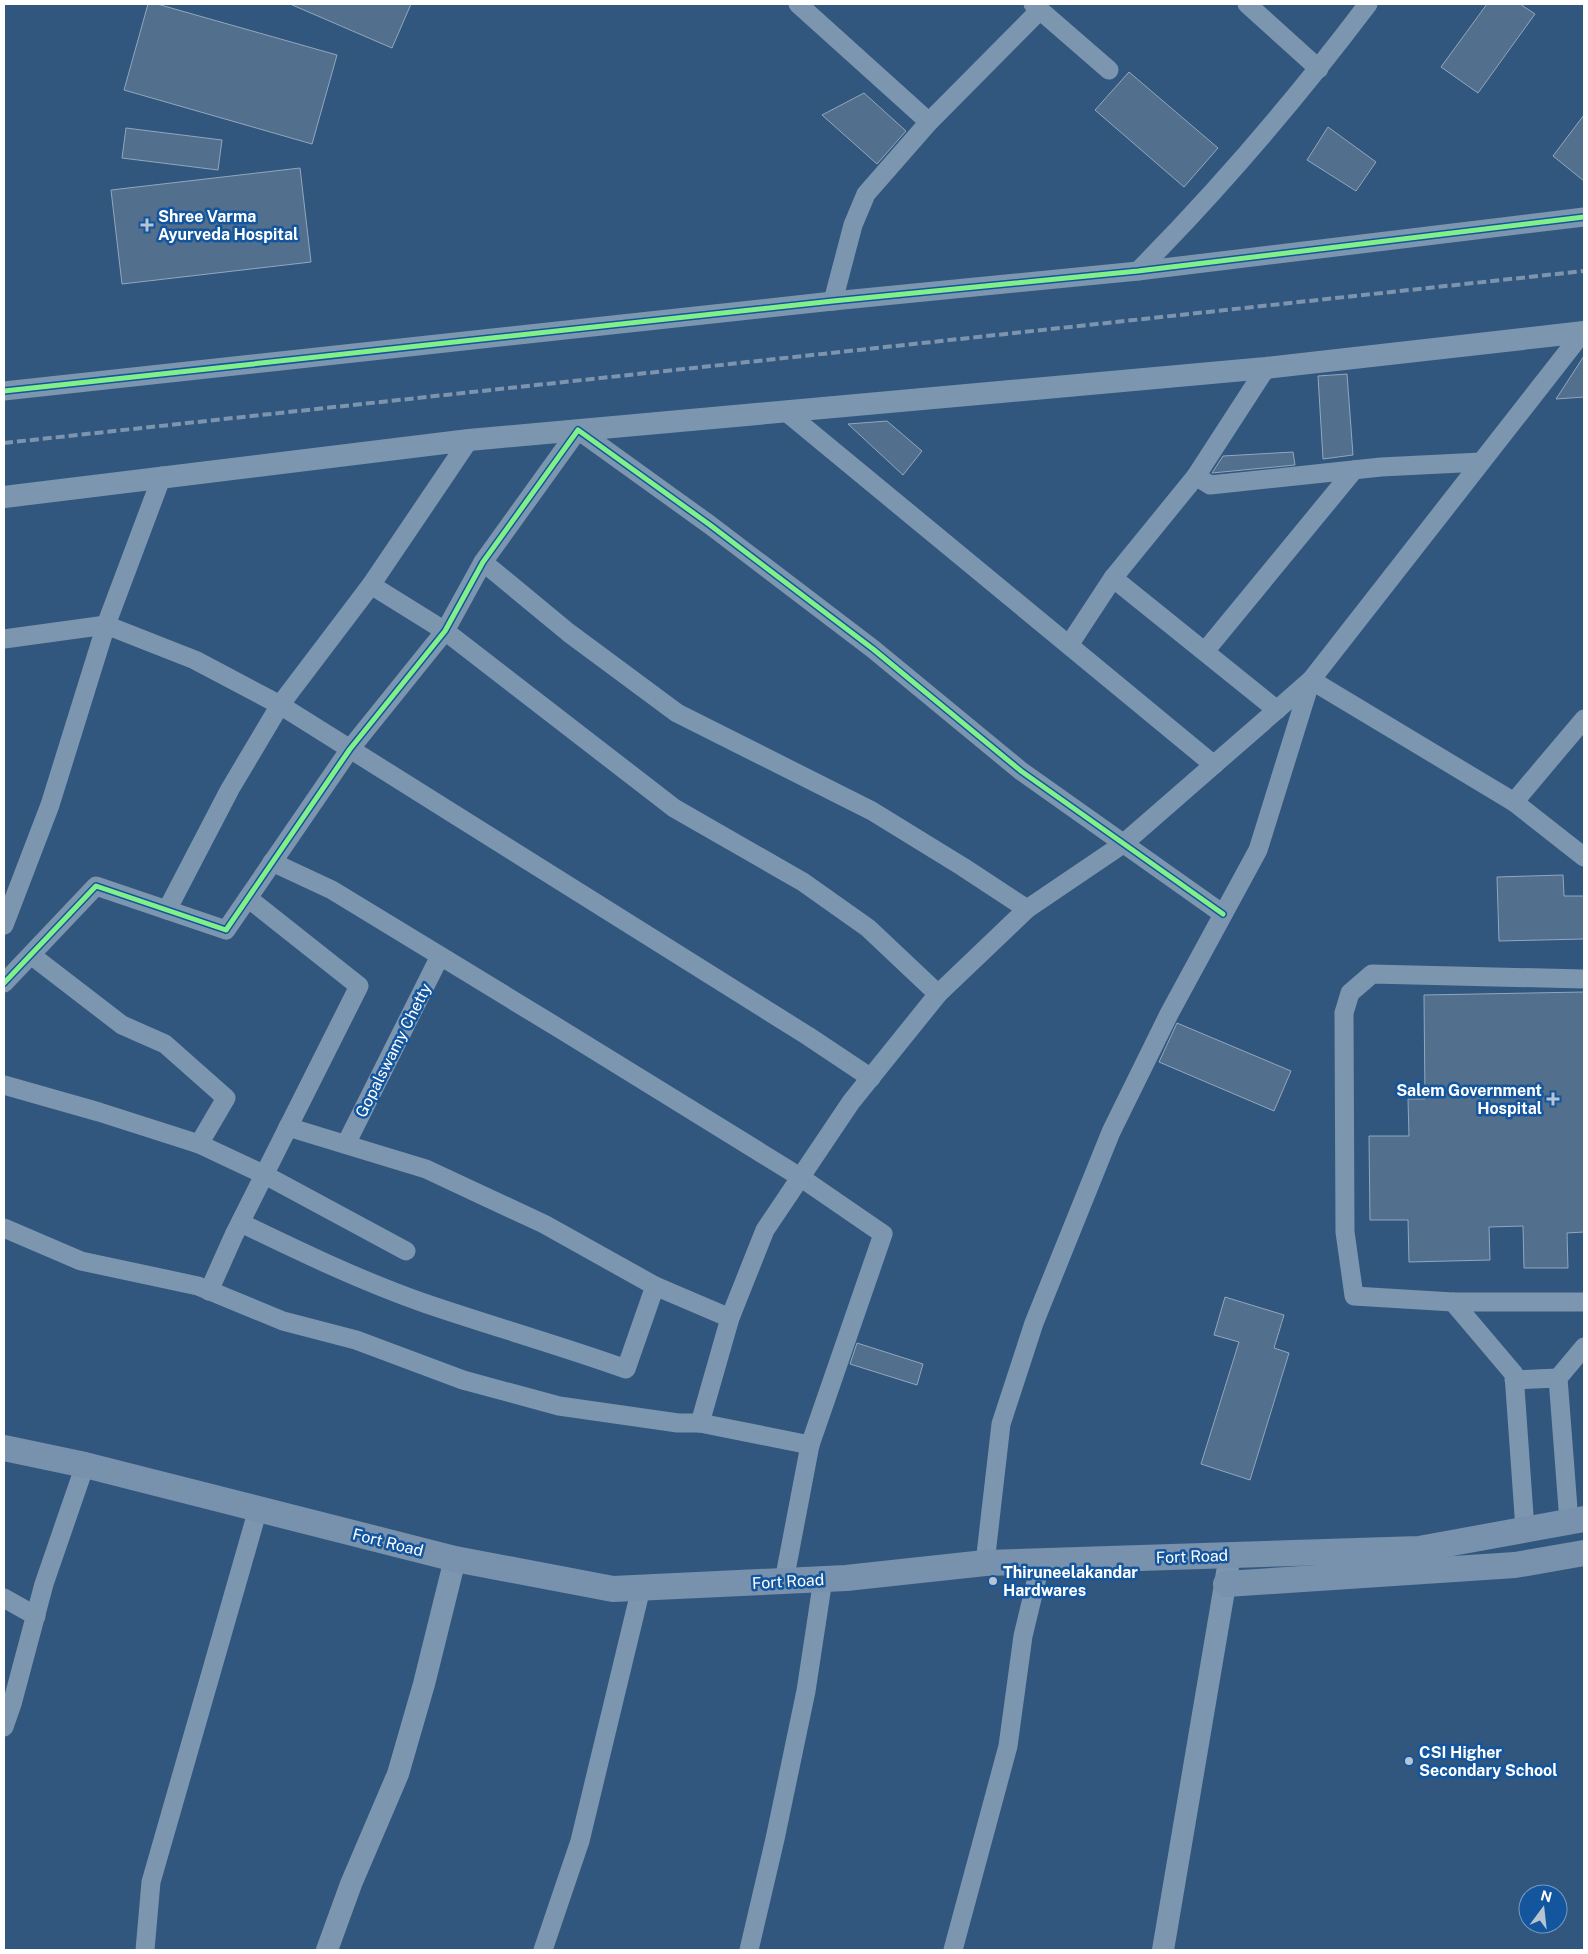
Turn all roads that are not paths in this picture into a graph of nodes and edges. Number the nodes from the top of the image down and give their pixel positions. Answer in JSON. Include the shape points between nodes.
{"nodes":[{"id":1,"x":798,"y":4,"type":"edge"},
{"id":2,"x":1247,"y":4,"type":"edge"},
{"id":3,"x":1368,"y":4,"type":"edge"},
{"id":4,"x":1036,"y":7,"type":"edge"},
{"id":5,"x":1319,"y":69,"type":"junction"},
{"id":6,"x":1108,"y":70,"type":"dead end"},
{"id":7,"x":929,"y":122,"type":"junction"},
{"id":8,"x":1584,"y":217,"type":"edge"},
{"id":9,"x":1138,"y":271,"type":"junction"},
{"id":10,"x":833,"y":301,"type":"junction"},
{"id":11,"x":1584,"y":332,"type":"edge"},
{"id":12,"x":1266,"y":368,"type":"junction"},
{"id":13,"x":4,"y":392,"type":"edge"},
{"id":14,"x":785,"y":411,"type":"junction"},
{"id":15,"x":578,"y":430,"type":"junction"},
{"id":16,"x":469,"y":440,"type":"junction"},
{"id":17,"x":1481,"y":462,"type":"junction"},
{"id":18,"x":1354,"y":470,"type":"junction"},
{"id":19,"x":162,"y":476,"type":"junction"},
{"id":20,"x":1196,"y":476,"type":"junction"},
{"id":21,"x":4,"y":497,"type":"edge"},
{"id":22,"x":483,"y":562,"type":"junction"},
{"id":23,"x":1113,"y":578,"type":"junction"},
{"id":24,"x":371,"y":585,"type":"junction"},
{"id":25,"x":106,"y":625,"type":"junction"},
{"id":26,"x":445,"y":631,"type":"junction"},
{"id":27,"x":4,"y":639,"type":"edge"},
{"id":28,"x":1069,"y":645,"type":"junction"},
{"id":29,"x":1206,"y":650,"type":"junction"},
{"id":30,"x":1311,"y":680,"type":"junction"},
{"id":31,"x":280,"y":705,"type":"junction"},
{"id":32,"x":1277,"y":710,"type":"junction"},
{"id":33,"x":1584,"y":719,"type":"edge"},
{"id":34,"x":350,"y":749,"type":"junction"},
{"id":35,"x":1214,"y":765,"type":"junction"},
{"id":36,"x":1514,"y":802,"type":"junction"},
{"id":37,"x":1123,"y":844,"type":"junction"},
{"id":38,"x":1584,"y":857,"type":"edge"},
{"id":39,"x":272,"y":862,"type":"junction"},
{"id":40,"x":248,"y":898,"type":"junction"},
{"id":41,"x":1027,"y":909,"type":"junction"},
{"id":42,"x":167,"y":910,"type":"junction"},
{"id":43,"x":1223,"y":914,"type":"junction"},
{"id":44,"x":4,"y":925,"type":"edge"},
{"id":45,"x":31,"y":955,"type":"junction"},
{"id":46,"x":440,"y":956,"type":"junction"},
{"id":47,"x":1584,"y":979,"type":"edge"},
{"id":48,"x":4,"y":983,"type":"edge"},
{"id":49,"x":938,"y":994,"type":"junction"},
{"id":50,"x":870,"y":1078,"type":"junction"},
{"id":51,"x":4,"y":1085,"type":"edge"},
{"id":52,"x":288,"y":1127,"type":"junction"},
{"id":53,"x":199,"y":1144,"type":"junction"},
{"id":54,"x":346,"y":1144,"type":"junction"},
{"id":55,"x":265,"y":1175,"type":"junction"},
{"id":56,"x":800,"y":1177,"type":"junction"},
{"id":57,"x":241,"y":1223,"type":"junction"},
{"id":58,"x":4,"y":1228,"type":"edge"},
{"id":59,"x":406,"y":1251,"type":"dead end"},
{"id":60,"x":655,"y":1286,"type":"junction"},
{"id":61,"x":209,"y":1291,"type":"junction"},
{"id":62,"x":1453,"y":1302,"type":"junction"},
{"id":63,"x":1584,"y":1302,"type":"edge"},
{"id":64,"x":730,"y":1318,"type":"junction"},
{"id":65,"x":1584,"y":1347,"type":"edge"},
{"id":66,"x":1558,"y":1378,"type":"junction"},
{"id":67,"x":1514,"y":1380,"type":"junction"},
{"id":68,"x":700,"y":1423,"type":"junction"},
{"id":69,"x":810,"y":1445,"type":"junction"},
{"id":70,"x":4,"y":1448,"type":"edge"},
{"id":71,"x":85,"y":1465,"type":"junction"},
{"id":72,"x":258,"y":1509,"type":"junction"},
{"id":73,"x":1577,"y":1520,"type":"edge"},
{"id":74,"x":1525,"y":1530,"type":"junction"},
{"id":75,"x":1584,"y":1554,"type":"edge"},
{"id":76,"x":1230,"y":1555,"type":"junction"},
{"id":77,"x":455,"y":1559,"type":"junction"},
{"id":78,"x":1041,"y":1561,"type":"junction"},
{"id":79,"x":986,"y":1563,"type":"junction"},
{"id":80,"x":823,"y":1579,"type":"junction"},
{"id":81,"x":784,"y":1581,"type":"junction"},
{"id":82,"x":1226,"y":1584,"type":"junction"},
{"id":83,"x":641,"y":1588,"type":"junction"},
{"id":84,"x":4,"y":1598,"type":"edge"},
{"id":85,"x":36,"y":1616,"type":"junction"},
{"id":86,"x":4,"y":1727,"type":"edge"},
{"id":87,"x":145,"y":1950,"type":"edge"},
{"id":88,"x":327,"y":1950,"type":"edge"},
{"id":89,"x":543,"y":1950,"type":"edge"},
{"id":90,"x":749,"y":1950,"type":"edge"},
{"id":91,"x":953,"y":1950,"type":"edge"},
{"id":92,"x":1163,"y":1950,"type":"edge"}],
"edges":[{"from":1,"to":7,"type":"street"},
{"from":2,"to":5,"type":"street"},
{"from":3,"to":5,"type":"street"},
{"from":4,"to":6,"type":"street"},
{"from":4,"to":7,"type":"street"},
{"from":5,"to":9,"type":"street","via":[[1205,203]]},
{"from":7,"to":10,"type":"street","via":[[866,194],[853,225]]},
{"from":8,"to":9,"type":"street"},
{"from":9,"to":10,"type":"street"},
{"from":10,"to":13,"type":"street"},
{"from":11,"to":12,"type":"street"},
{"from":11,"to":17,"type":"street"},
{"from":12,"to":14,"type":"street"},
{"from":12,"to":20,"type":"street"},
{"from":14,"to":15,"type":"street"},
{"from":14,"to":28,"type":"street"},
{"from":15,"to":16,"type":"street"},
{"from":15,"to":22,"type":"street"},
{"from":15,"to":37,"type":"street","via":[[710,525],[873,649],[1021,771]]},
{"from":16,"to":19,"type":"street"},
{"from":16,"to":24,"type":"street"},
{"from":17,"to":18,"type":"street"},
{"from":17,"to":30,"type":"street"},
{"from":18,"to":20,"type":"street","via":[[1210,485]]},
{"from":18,"to":29,"type":"street"},
{"from":19,"to":21,"type":"street"},
{"from":19,"to":25,"type":"street"},
{"from":20,"to":23,"type":"street"},
{"from":22,"to":26,"type":"street"},
{"from":22,"to":41,"type":"street","via":[[569,633],[677,713],[872,811]]},
{"from":23,"to":28,"type":"street"},
{"from":23,"to":29,"type":"street"},
{"from":24,"to":26,"type":"street"},
{"from":24,"to":31,"type":"street"},
{"from":25,"to":27,"type":"street"},
{"from":25,"to":31,"type":"street","via":[[195,660]]},
{"from":25,"to":44,"type":"street","via":[[50,805]]},
{"from":26,"to":34,"type":"street"},
{"from":26,"to":49,"type":"street","via":[[674,808],[803,882],[868,928]]},
{"from":28,"to":35,"type":"street"},
{"from":29,"to":32,"type":"street"},
{"from":30,"to":32,"type":"street"},
{"from":30,"to":36,"type":"street"},
{"from":30,"to":43,"type":"street","via":[[1258,850]]},
{"from":31,"to":34,"type":"street"},
{"from":31,"to":42,"type":"street","via":[[230,789]]},
{"from":32,"to":35,"type":"street"},
{"from":33,"to":36,"type":"street"},
{"from":34,"to":39,"type":"street"},
{"from":34,"to":50,"type":"street"},
{"from":35,"to":37,"type":"street"},
{"from":36,"to":38,"type":"street"},
{"from":37,"to":41,"type":"street"},
{"from":37,"to":43,"type":"street"},
{"from":39,"to":40,"type":"street"},
{"from":39,"to":46,"type":"street","via":[[332,890]]},
{"from":40,"to":42,"type":"street","via":[[226,930]]},
{"from":40,"to":52,"type":"street","via":[[359,986]]},
{"from":41,"to":49,"type":"street"},
{"from":42,"to":45,"type":"street","via":[[96,886]]},
{"from":43,"to":79,"type":"street","via":[[1168,1014],[1111,1132],[1034,1323],[1001,1424]]},
{"from":45,"to":48,"type":"street"},
{"from":45,"to":53,"type":"street","via":[[122,1025],[165,1044],[226,1098]]},
{"from":46,"to":54,"type":"street","name":"Gopalswamy Chetty"},
{"from":46,"to":56,"type":"street"},
{"from":47,"to":62,"type":"street","via":[[1372,974],[1350,993],[1344,1013],[1344,1232],[1354,1296]]},
{"from":49,"to":50,"type":"street"},
{"from":50,"to":56,"type":"street"},
{"from":51,"to":53,"type":"street"},
{"from":52,"to":54,"type":"street"},
{"from":52,"to":55,"type":"street"},
{"from":53,"to":55,"type":"street"},
{"from":54,"to":60,"type":"street","via":[[426,1169],[544,1224]]},
{"from":55,"to":57,"type":"street"},
{"from":55,"to":59,"type":"street"},
{"from":56,"to":64,"type":"street","via":[[765,1230]]},
{"from":56,"to":69,"type":"street","via":[[883,1234]]},
{"from":57,"to":60,"type":"street","via":[[332,1267],[424,1303],[626,1369]]},
{"from":57,"to":61,"type":"street"},
{"from":58,"to":61,"type":"street","via":[[81,1261]]},
{"from":60,"to":64,"type":"street"},
{"from":61,"to":68,"type":"street","via":[[283,1321],[356,1340],[482,1385],[559,1406],[678,1423]]},
{"from":62,"to":63,"type":"street"},
{"from":62,"to":67,"type":"street","via":[[1514,1374]]},
{"from":64,"to":68,"type":"street"},
{"from":65,"to":66,"type":"street"},
{"from":66,"to":67,"type":"street"},
{"from":66,"to":73,"type":"street"},
{"from":67,"to":74,"type":"street"},
{"from":68,"to":69,"type":"street"},
{"from":69,"to":81,"type":"street"},
{"from":70,"to":71,"type":"main road","name":"Fort Road"},
{"from":71,"to":72,"type":"main road","name":"Fort Road"},
{"from":71,"to":85,"type":"street"},
{"from":72,"to":77,"type":"main road","name":"Fort Road"},
{"from":72,"to":87,"type":"street","via":[[151,1882]]},
{"from":73,"to":74,"type":"main road","name":"Fort Road"},
{"from":74,"to":76,"type":"main road","name":"Fort Road","via":[[1419,1549]]},
{"from":75,"to":82,"type":"main road","via":[[1515,1565]]},
{"from":76,"to":78,"type":"main road","name":"Fort Road"},
{"from":76,"to":82,"type":"street"},
{"from":77,"to":83,"type":"main road","name":"Fort Road","via":[[613,1590]]},
{"from":77,"to":88,"type":"street","via":[[398,1774]]},
{"from":78,"to":79,"type":"main road","name":"Fort Road"},
{"from":78,"to":91,"type":"street","via":[[1023,1636],[1008,1746]]},
{"from":79,"to":80,"type":"main road","name":"Fort Road"},
{"from":80,"to":81,"type":"main road","name":"Fort Road"},
{"from":80,"to":90,"type":"street","via":[[806,1691]]},
{"from":81,"to":83,"type":"main road","name":"Fort Road"},
{"from":82,"to":92,"type":"street"},
{"from":83,"to":89,"type":"street","via":[[580,1841]]},
{"from":84,"to":85,"type":"street"},
{"from":85,"to":86,"type":"street"}]}
